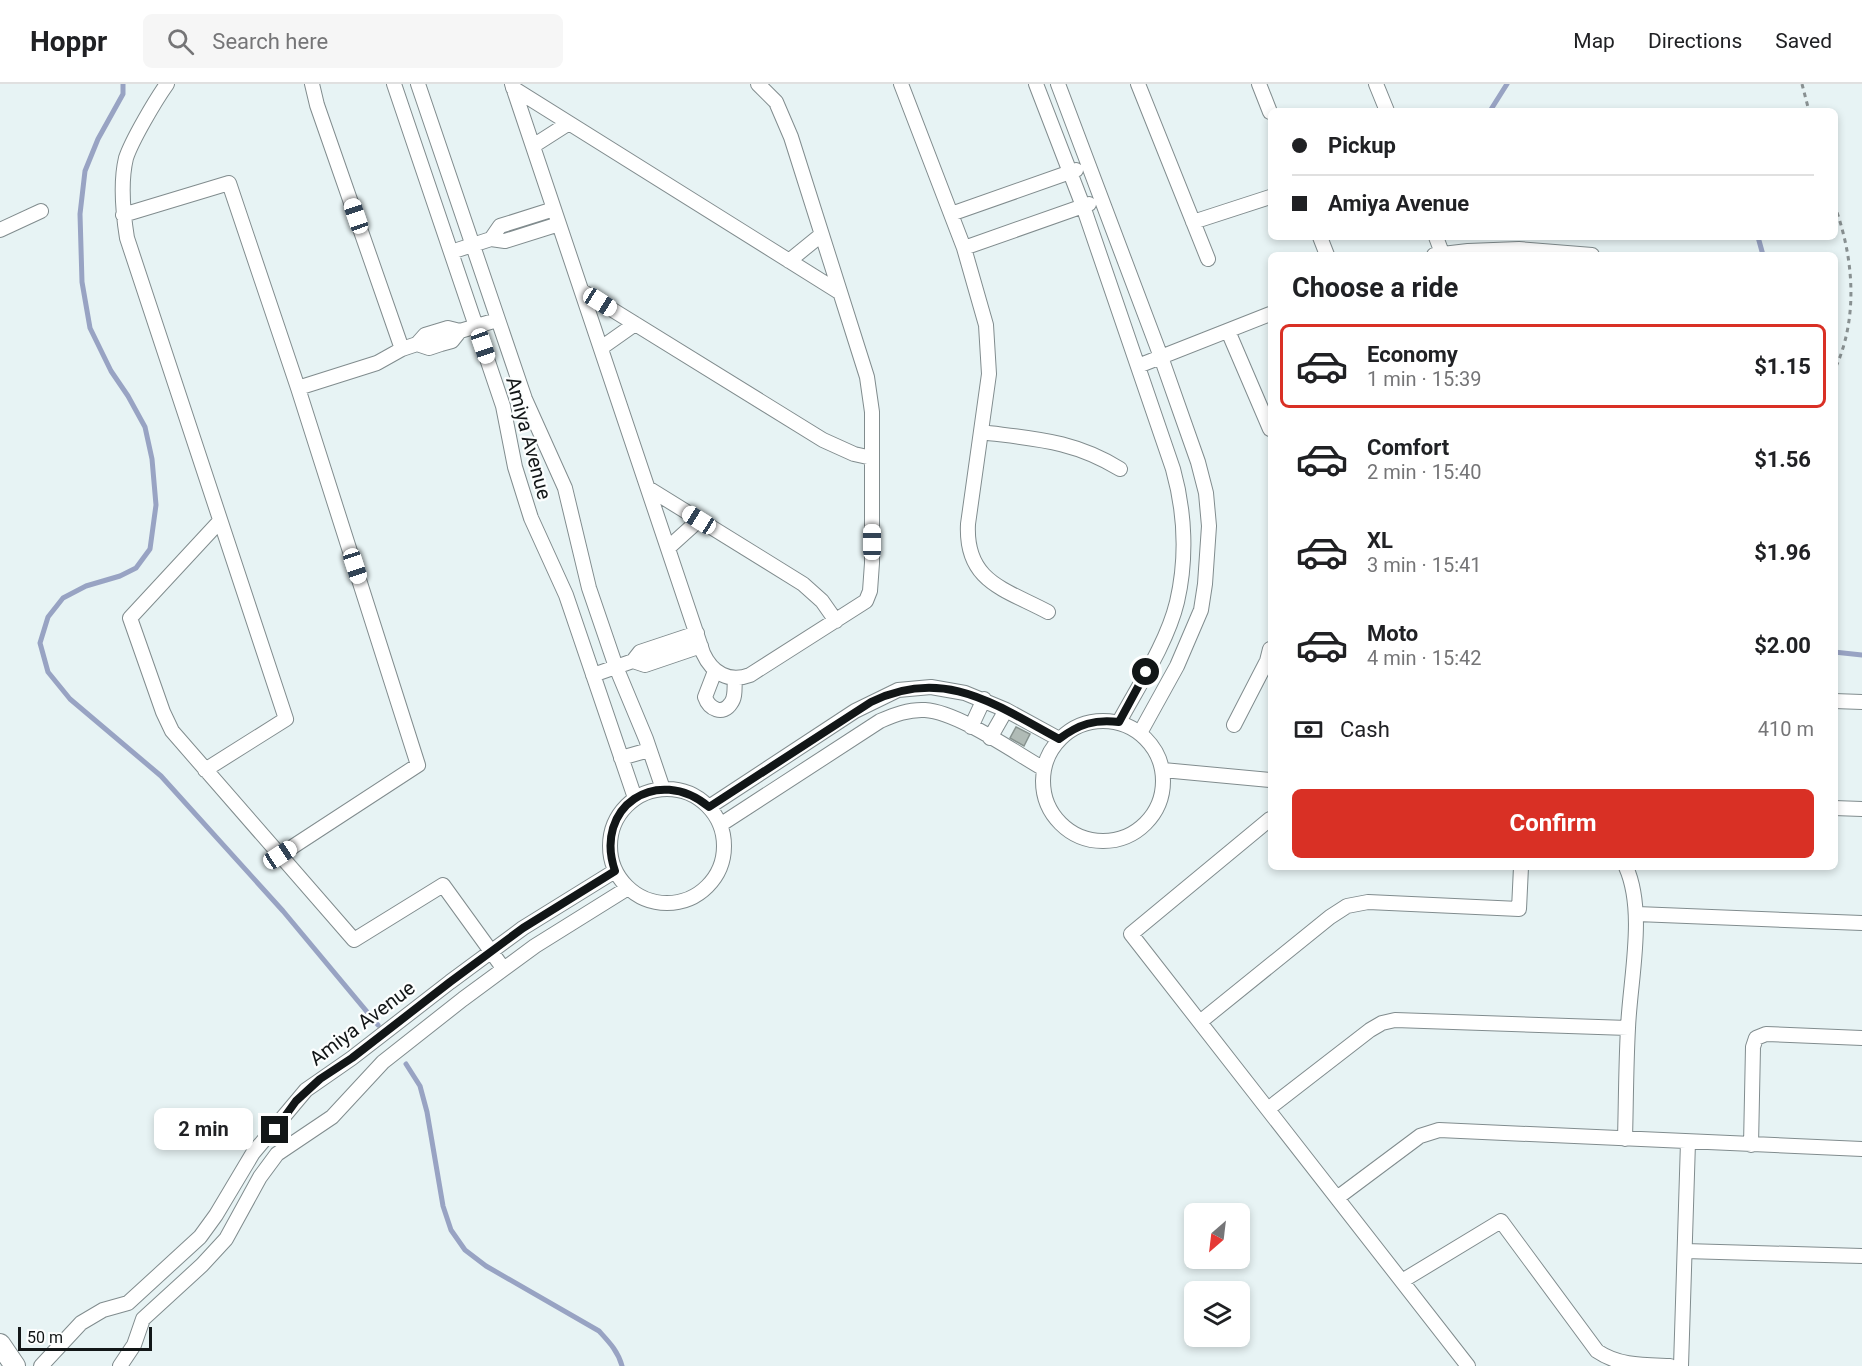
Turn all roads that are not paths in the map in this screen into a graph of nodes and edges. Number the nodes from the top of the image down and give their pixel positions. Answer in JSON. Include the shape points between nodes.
{"nodes":[{"id":1,"x":166,"y":84,"type":"edge"},
{"id":2,"x":312,"y":84,"type":"edge"},
{"id":3,"x":394,"y":84,"type":"edge"},
{"id":4,"x":418,"y":84,"type":"edge"},
{"id":5,"x":758,"y":84,"type":"edge"},
{"id":6,"x":901,"y":84,"type":"edge"},
{"id":7,"x":1036,"y":84,"type":"edge"},
{"id":8,"x":1058,"y":84,"type":"edge"},
{"id":9,"x":1138,"y":84,"type":"edge"},
{"id":10,"x":1259,"y":84,"type":"edge"},
{"id":11,"x":1376,"y":84,"type":"edge"},
{"id":12,"x":512,"y":86,"type":"edge"},
{"id":13,"x":1268,"y":108,"type":"edge"},
{"id":14,"x":1386,"y":108,"type":"edge"},
{"id":15,"x":569,"y":123,"type":"junction"},
{"id":16,"x":533,"y":146,"type":"junction"},
{"id":17,"x":1090,"y":165,"type":"junction"},
{"id":18,"x":1070,"y":172,"type":"junction"},
{"id":19,"x":1268,"y":198,"type":"edge"},
{"id":20,"x":1103,"y":199,"type":"junction"},
{"id":21,"x":1083,"y":206,"type":"junction"},
{"id":22,"x":554,"y":209,"type":"junction"},
{"id":23,"x":41,"y":211,"type":"dead end"},
{"id":24,"x":951,"y":214,"type":"junction"},
{"id":25,"x":123,"y":215,"type":"junction"},
{"id":26,"x":1193,"y":222,"type":"junction"},
{"id":27,"x":559,"y":224,"type":"junction"},
{"id":28,"x":0,"y":230,"type":"edge"},
{"id":29,"x":821,"y":235,"type":"junction"},
{"id":30,"x":491,"y":239,"type":"junction"},
{"id":31,"x":472,"y":245,"type":"junction"},
{"id":32,"x":964,"y":248,"type":"junction"},
{"id":33,"x":451,"y":252,"type":"junction"},
{"id":34,"x":1209,"y":259,"type":"dead end"},
{"id":35,"x":789,"y":261,"type":"junction"},
{"id":36,"x":582,"y":291,"type":"junction"},
{"id":37,"x":839,"y":292,"type":"junction"},
{"id":38,"x":1268,"y":315,"type":"edge"},
{"id":39,"x":497,"y":320,"type":"junction"},
{"id":40,"x":635,"y":324,"type":"junction"},
{"id":41,"x":476,"y":326,"type":"junction"},
{"id":42,"x":1228,"y":331,"type":"junction"},
{"id":43,"x":601,"y":348,"type":"junction"},
{"id":44,"x":402,"y":349,"type":"junction"},
{"id":45,"x":1161,"y":357,"type":"junction"},
{"id":46,"x":1138,"y":366,"type":"junction"},
{"id":47,"x":298,"y":388,"type":"junction"},
{"id":48,"x":1268,"y":424,"type":"edge"},
{"id":49,"x":981,"y":432,"type":"junction"},
{"id":50,"x":872,"y":458,"type":"junction"},
{"id":51,"x":1120,"y":469,"type":"dead end"},
{"id":52,"x":648,"y":488,"type":"junction"},
{"id":53,"x":699,"y":520,"type":"junction"},
{"id":54,"x":219,"y":522,"type":"junction"},
{"id":55,"x":668,"y":548,"type":"junction"},
{"id":56,"x":1048,"y":612,"type":"dead end"},
{"id":57,"x":836,"y":621,"type":"junction"},
{"id":58,"x":699,"y":639,"type":"junction"},
{"id":59,"x":1268,"y":659,"type":"edge"},
{"id":60,"x":616,"y":667,"type":"junction"},
{"id":61,"x":715,"y":671,"type":"junction"},
{"id":62,"x":593,"y":675,"type":"junction"},
{"id":63,"x":735,"y":679,"type":"junction"},
{"id":64,"x":984,"y":699,"type":"junction"},
{"id":65,"x":1838,"y":701,"type":"edge"},
{"id":66,"x":1862,"y":702,"type":"edge"},
{"id":67,"x":633,"y":708,"type":"junction"},
{"id":68,"x":1006,"y":710,"type":"junction"},
{"id":69,"x":607,"y":717,"type":"junction"},
{"id":70,"x":1119,"y":722,"type":"junction"},
{"id":71,"x":1234,"y":725,"type":"dead end"},
{"id":72,"x":971,"y":727,"type":"junction"},
{"id":73,"x":1140,"y":733,"type":"junction"},
{"id":74,"x":990,"y":738,"type":"junction"},
{"id":75,"x":1059,"y":739,"type":"junction"},
{"id":76,"x":649,"y":750,"type":"junction"},
{"id":77,"x":621,"y":758,"type":"junction"},
{"id":78,"x":1044,"y":769,"type":"junction"},
{"id":79,"x":205,"y":770,"type":"junction"},
{"id":80,"x":1163,"y":770,"type":"junction"},
{"id":81,"x":1268,"y":780,"type":"edge"},
{"id":82,"x":663,"y":789,"type":"junction"},
{"id":83,"x":635,"y":798,"type":"junction"},
{"id":84,"x":709,"y":807,"type":"junction"},
{"id":85,"x":1838,"y":808,"type":"edge"},
{"id":86,"x":1862,"y":809,"type":"edge"},
{"id":87,"x":1268,"y":821,"type":"edge"},
{"id":88,"x":720,"y":825,"type":"junction"},
{"id":89,"x":280,"y":855,"type":"junction"},
{"id":90,"x":1521,"y":870,"type":"edge"},
{"id":91,"x":1627,"y":870,"type":"edge"},
{"id":92,"x":615,"y":871,"type":"junction"},
{"id":93,"x":627,"y":888,"type":"junction"},
{"id":94,"x":1637,"y":914,"type":"junction"},
{"id":95,"x":1862,"y":923,"type":"edge"},
{"id":96,"x":491,"y":951,"type":"junction"},
{"id":97,"x":503,"y":968,"type":"junction"},
{"id":98,"x":1200,"y":1022,"type":"junction"},
{"id":99,"x":1628,"y":1028,"type":"junction"},
{"id":100,"x":1862,"y":1038,"type":"edge"},
{"id":101,"x":1268,"y":1109,"type":"junction"},
{"id":102,"x":1625,"y":1139,"type":"junction"},
{"id":103,"x":1688,"y":1142,"type":"junction"},
{"id":104,"x":1750,"y":1144,"type":"junction"},
{"id":105,"x":1862,"y":1149,"type":"edge"},
{"id":106,"x":1337,"y":1198,"type":"junction"},
{"id":107,"x":1685,"y":1251,"type":"junction"},
{"id":108,"x":1862,"y":1256,"type":"edge"},
{"id":109,"x":1402,"y":1281,"type":"junction"},
{"id":110,"x":128,"y":1303,"type":"junction"},
{"id":111,"x":143,"y":1318,"type":"junction"},
{"id":112,"x":0,"y":1344,"type":"edge"},
{"id":113,"x":15,"y":1366,"type":"edge"},
{"id":114,"x":41,"y":1366,"type":"edge"},
{"id":115,"x":120,"y":1366,"type":"edge"},
{"id":116,"x":1468,"y":1366,"type":"edge"},
{"id":117,"x":1670,"y":1366,"type":"edge"},
{"id":118,"x":1681,"y":1366,"type":"edge"}],
"edges":[{"from":1,"to":25,"type":"street","via":[[128,154]]},
{"from":2,"to":44,"type":"street"},
{"from":3,"to":33,"type":"street","name":"Amiya Avenue"},
{"from":4,"to":31,"type":"street","name":"Amiya Avenue"},
{"from":5,"to":29,"type":"street","via":[[782,113]]},
{"from":6,"to":24,"type":"street"},
{"from":7,"to":18,"type":"street"},
{"from":8,"to":17,"type":"street"},
{"from":9,"to":26,"type":"street"},
{"from":10,"to":13,"type":"street"},
{"from":11,"to":14,"type":"street"},
{"from":12,"to":15,"type":"street"},
{"from":12,"to":16,"type":"street"},
{"from":15,"to":16,"type":"street"},
{"from":15,"to":35,"type":"street"},
{"from":16,"to":22,"type":"street"},
{"from":17,"to":18,"type":"street"},
{"from":17,"to":20,"type":"street"},
{"from":18,"to":21,"type":"street"},
{"from":18,"to":24,"type":"street"},
{"from":19,"to":26,"type":"street"},
{"from":20,"to":21,"type":"street"},
{"from":20,"to":45,"type":"street"},
{"from":21,"to":32,"type":"street"},
{"from":21,"to":46,"type":"street"},
{"from":22,"to":27,"type":"street"},
{"from":22,"to":30,"type":"street","via":[[500,226]]},
{"from":23,"to":28,"type":"street"},
{"from":24,"to":32,"type":"street"},
{"from":25,"to":47,"type":"street","via":[[229,183]]},
{"from":25,"to":54,"type":"street"},
{"from":26,"to":34,"type":"street"},
{"from":27,"to":30,"type":"street","via":[[505,241]]},
{"from":27,"to":36,"type":"street"},
{"from":29,"to":35,"type":"street"},
{"from":29,"to":37,"type":"street"},
{"from":30,"to":31,"type":"street"},
{"from":31,"to":33,"type":"street"},
{"from":31,"to":39,"type":"street","name":"Amiya Avenue"},
{"from":32,"to":49,"type":"street","via":[[986,325],[989,352]]},
{"from":33,"to":41,"type":"street","name":"Amiya Avenue"},
{"from":35,"to":37,"type":"street"},
{"from":36,"to":40,"type":"street"},
{"from":36,"to":43,"type":"street"},
{"from":37,"to":50,"type":"street","via":[[867,377]]},
{"from":38,"to":42,"type":"street"},
{"from":39,"to":41,"type":"street"},
{"from":39,"to":60,"type":"street","name":"Amiya Avenue","via":[[530,414],[565,488],[584,568]]},
{"from":40,"to":43,"type":"street"},
{"from":40,"to":50,"type":"street","via":[[823,440]]},
{"from":41,"to":44,"type":"street","via":[[460,331],[452,341],[429,348],[417,344]]},
{"from":41,"to":62,"type":"street","name":"Amiya Avenue","via":[[503,406],[515,467],[531,518],[566,595]]},
{"from":42,"to":45,"type":"street"},
{"from":42,"to":48,"type":"street"},
{"from":43,"to":52,"type":"street"},
{"from":44,"to":47,"type":"street","via":[[370,365]]},
{"from":45,"to":46,"type":"street"},
{"from":45,"to":73,"type":"street","via":[[1198,462],[1209,526],[1201,610],[1177,666]]},
{"from":46,"to":70,"type":"street","via":[[1181,497],[1183,527],[1176,603],[1167,629]]},
{"from":47,"to":89,"type":"street","via":[[418,765]]},
{"from":49,"to":51,"type":"street","via":[[1080,449]]},
{"from":49,"to":56,"type":"street","via":[[968,524],[970,555],[984,577]]},
{"from":50,"to":57,"type":"street","via":[[870,591],[866,601]]},
{"from":52,"to":53,"type":"street"},
{"from":52,"to":55,"type":"street"},
{"from":53,"to":55,"type":"street"},
{"from":53,"to":57,"type":"street","via":[[814,593]]},
{"from":54,"to":79,"type":"street","via":[[130,618],[166,721]]},
{"from":54,"to":79,"type":"street","via":[[286,719]]},
{"from":55,"to":58,"type":"street"},
{"from":57,"to":63,"type":"street","via":[[750,675]]},
{"from":58,"to":60,"type":"street","via":[[640,652],[633,661]]},
{"from":58,"to":61,"type":"street"},
{"from":59,"to":71,"type":"street"},
{"from":60,"to":62,"type":"street"},
{"from":60,"to":67,"type":"street","name":"Amiya Avenue"},
{"from":61,"to":63,"type":"street"},
{"from":61,"to":63,"type":"street","via":[[705,697],[716,710],[730,705]]},
{"from":62,"to":69,"type":"street","name":"Amiya Avenue"},
{"from":64,"to":68,"type":"street"},
{"from":64,"to":72,"type":"street"},
{"from":64,"to":84,"type":"street","via":[[931,687],[906,688],[885,695]]},
{"from":65,"to":66,"type":"street"},
{"from":67,"to":69,"type":"street"},
{"from":67,"to":76,"type":"street","name":"Amiya Avenue"},
{"from":68,"to":74,"type":"street"},
{"from":68,"to":75,"type":"street"},
{"from":69,"to":77,"type":"street","name":"Amiya Avenue"},
{"from":70,"to":73,"type":"street"},
{"from":70,"to":75,"type":"street","via":[[1087,722]]},
{"from":72,"to":74,"type":"street"},
{"from":72,"to":88,"type":"street","via":[[925,710],[894,715],[866,729]]},
{"from":73,"to":80,"type":"street","via":[[1151,743]]},
{"from":74,"to":78,"type":"street"},
{"from":75,"to":78,"type":"street"},
{"from":76,"to":77,"type":"street"},
{"from":76,"to":82,"type":"street","name":"Amiya Avenue"},
{"from":77,"to":83,"type":"street","name":"Amiya Avenue"},
{"from":78,"to":80,"type":"street","via":[[1043,786],[1054,816],[1079,836],[1104,841],[1127,836],[1153,816],[1164,786]]},
{"from":79,"to":89,"type":"street"},
{"from":80,"to":81,"type":"street"},
{"from":82,"to":83,"type":"street"},
{"from":82,"to":84,"type":"street","via":[[688,793]]},
{"from":83,"to":92,"type":"street","via":[[624,807],[611,831],[610,858]]},
{"from":84,"to":88,"type":"street"},
{"from":85,"to":86,"type":"street"},
{"from":87,"to":98,"type":"street","via":[[1131,934]]},
{"from":88,"to":93,"type":"street","via":[[724,853],[718,873],[705,890],[666,904],[639,897]]},
{"from":89,"to":96,"type":"street","via":[[354,940],[443,885]]},
{"from":90,"to":98,"type":"street","via":[[1519,909],[1368,903],[1347,906]]},
{"from":91,"to":94,"type":"street"},
{"from":92,"to":93,"type":"street"},
{"from":92,"to":96,"type":"street","name":"Amiya Avenue"},
{"from":93,"to":97,"type":"street"},
{"from":94,"to":95,"type":"street"},
{"from":94,"to":99,"type":"street"},
{"from":96,"to":97,"type":"street"},
{"from":96,"to":110,"type":"street","name":"Amiya Avenue","via":[[306,1090],[254,1153],[200,1237]]},
{"from":97,"to":111,"type":"street","via":[[382,1062],[332,1117],[278,1154],[260,1177],[226,1239]]},
{"from":98,"to":101,"type":"street"},
{"from":99,"to":101,"type":"street","via":[[1411,1019],[1382,1023]]},
{"from":99,"to":102,"type":"street"},
{"from":100,"to":104,"type":"street","via":[[1766,1034],[1756,1038]]},
{"from":101,"to":106,"type":"street"},
{"from":102,"to":103,"type":"street"},
{"from":102,"to":106,"type":"street","via":[[1439,1130],[1420,1136]]},
{"from":103,"to":104,"type":"street"},
{"from":103,"to":107,"type":"street"},
{"from":104,"to":105,"type":"street"},
{"from":106,"to":109,"type":"street"},
{"from":107,"to":108,"type":"street"},
{"from":107,"to":118,"type":"street"},
{"from":109,"to":116,"type":"street"},
{"from":109,"to":117,"type":"street","via":[[1501,1221],[1597,1351],[1628,1364]]},
{"from":110,"to":111,"type":"street"},
{"from":110,"to":114,"type":"street","name":"Amiya Avenue","via":[[103,1310],[81,1323]]},
{"from":111,"to":115,"type":"street","via":[[134,1345]]},
{"from":112,"to":113,"type":"main road"}]}
